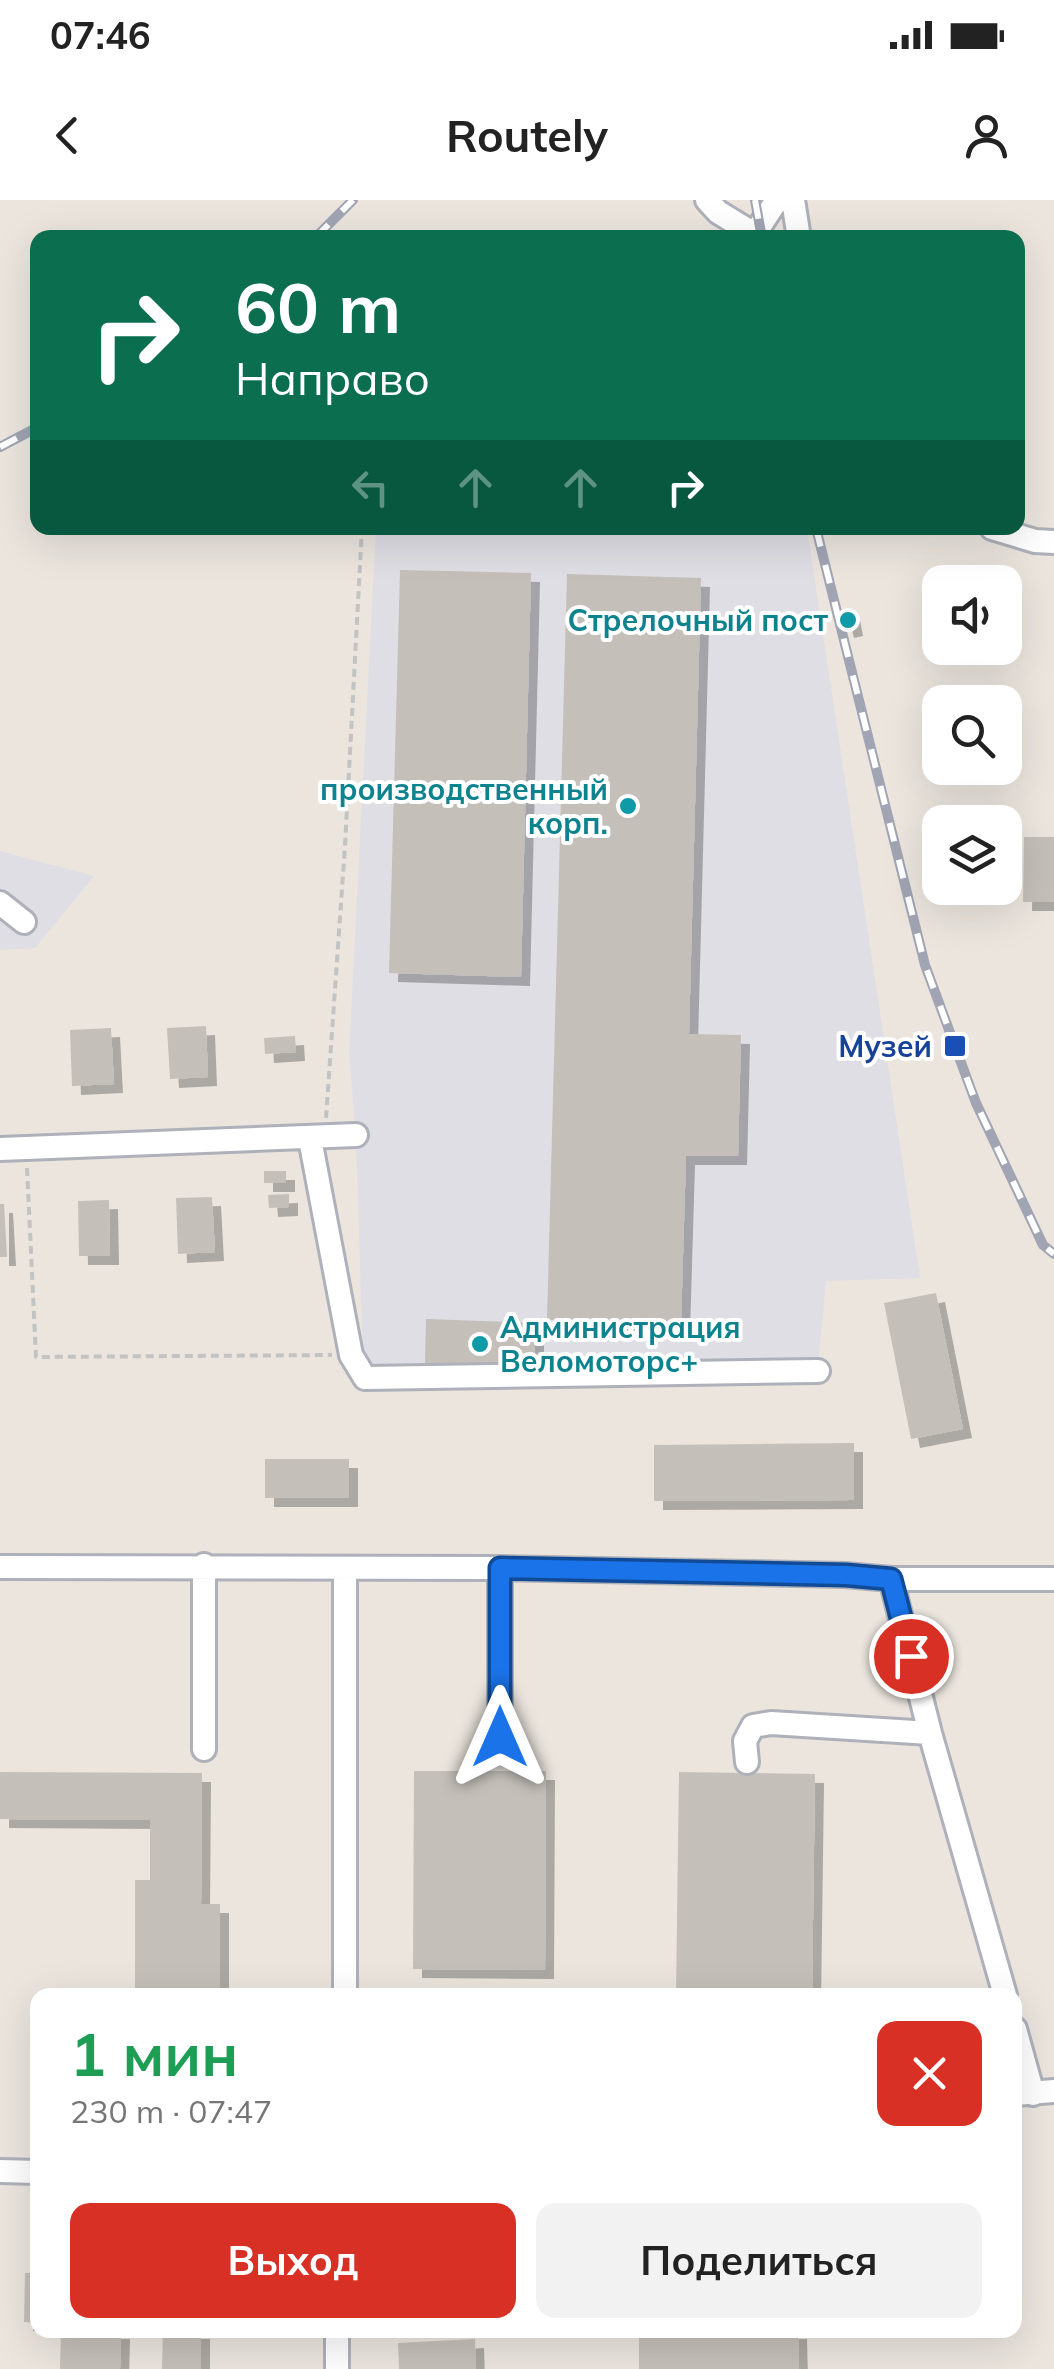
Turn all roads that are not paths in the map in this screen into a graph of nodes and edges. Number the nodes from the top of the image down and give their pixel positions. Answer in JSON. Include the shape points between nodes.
{"nodes":[{"id":1,"x":707,"y":200,"type":"edge"},
{"id":2,"x":777,"y":200,"type":"edge"},
{"id":3,"x":793,"y":200,"type":"edge"},
{"id":4,"x":744,"y":230,"type":"edge"},
{"id":5,"x":757,"y":230,"type":"edge"},
{"id":6,"x":798,"y":230,"type":"edge"},
{"id":7,"x":1016,"y":535,"type":"edge"},
{"id":8,"x":1054,"y":542,"type":"edge"},
{"id":9,"x":0,"y":903,"type":"edge"},
{"id":10,"x":24,"y":922,"type":"dead end"},
{"id":11,"x":356,"y":1135,"type":"dead end"},
{"id":12,"x":317,"y":1138,"type":"junction"},
{"id":13,"x":0,"y":1149,"type":"edge"},
{"id":14,"x":818,"y":1370,"type":"dead end"},
{"id":15,"x":204,"y":1565,"type":"junction"},
{"id":16,"x":0,"y":1567,"type":"edge"},
{"id":17,"x":500,"y":1568,"type":"junction"},
{"id":18,"x":345,"y":1570,"type":"junction"},
{"id":19,"x":1054,"y":1578,"type":"edge"},
{"id":20,"x":891,"y":1579,"type":"junction"},
{"id":21,"x":930,"y":1733,"type":"junction"},
{"id":22,"x":500,"y":1737,"type":"dead end"},
{"id":23,"x":204,"y":1749,"type":"dead end"},
{"id":24,"x":747,"y":1762,"type":"dead end"},
{"id":25,"x":346,"y":1988,"type":"edge"},
{"id":26,"x":1003,"y":1988,"type":"edge"},
{"id":27,"x":1022,"y":2053,"type":"edge"},
{"id":28,"x":1034,"y":2093,"type":"edge"},
{"id":29,"x":0,"y":2172,"type":"edge"},
{"id":30,"x":30,"y":2172,"type":"edge"},
{"id":31,"x":337,"y":2338,"type":"edge"},
{"id":32,"x":337,"y":2369,"type":"edge"}],
"edges":[{"from":1,"to":4,"type":"street"},
{"from":2,"to":5,"type":"street"},
{"from":3,"to":6,"type":"street"},
{"from":7,"to":8,"type":"street"},
{"from":9,"to":10,"type":"street"},
{"from":11,"to":12,"type":"street"},
{"from":12,"to":13,"type":"street"},
{"from":12,"to":14,"type":"street","via":[[350,1355],[365,1378]]},
{"from":15,"to":16,"type":"street"},
{"from":15,"to":18,"type":"street"},
{"from":15,"to":23,"type":"street"},
{"from":17,"to":18,"type":"street"},
{"from":17,"to":20,"type":"street"},
{"from":17,"to":22,"type":"street"},
{"from":18,"to":25,"type":"street"},
{"from":19,"to":20,"type":"street"},
{"from":20,"to":21,"type":"street"},
{"from":21,"to":24,"type":"street","via":[[771,1723],[754,1726]]},
{"from":21,"to":26,"type":"street"},
{"from":27,"to":28,"type":"street"},
{"from":29,"to":30,"type":"street"},
{"from":31,"to":32,"type":"street"}]}
